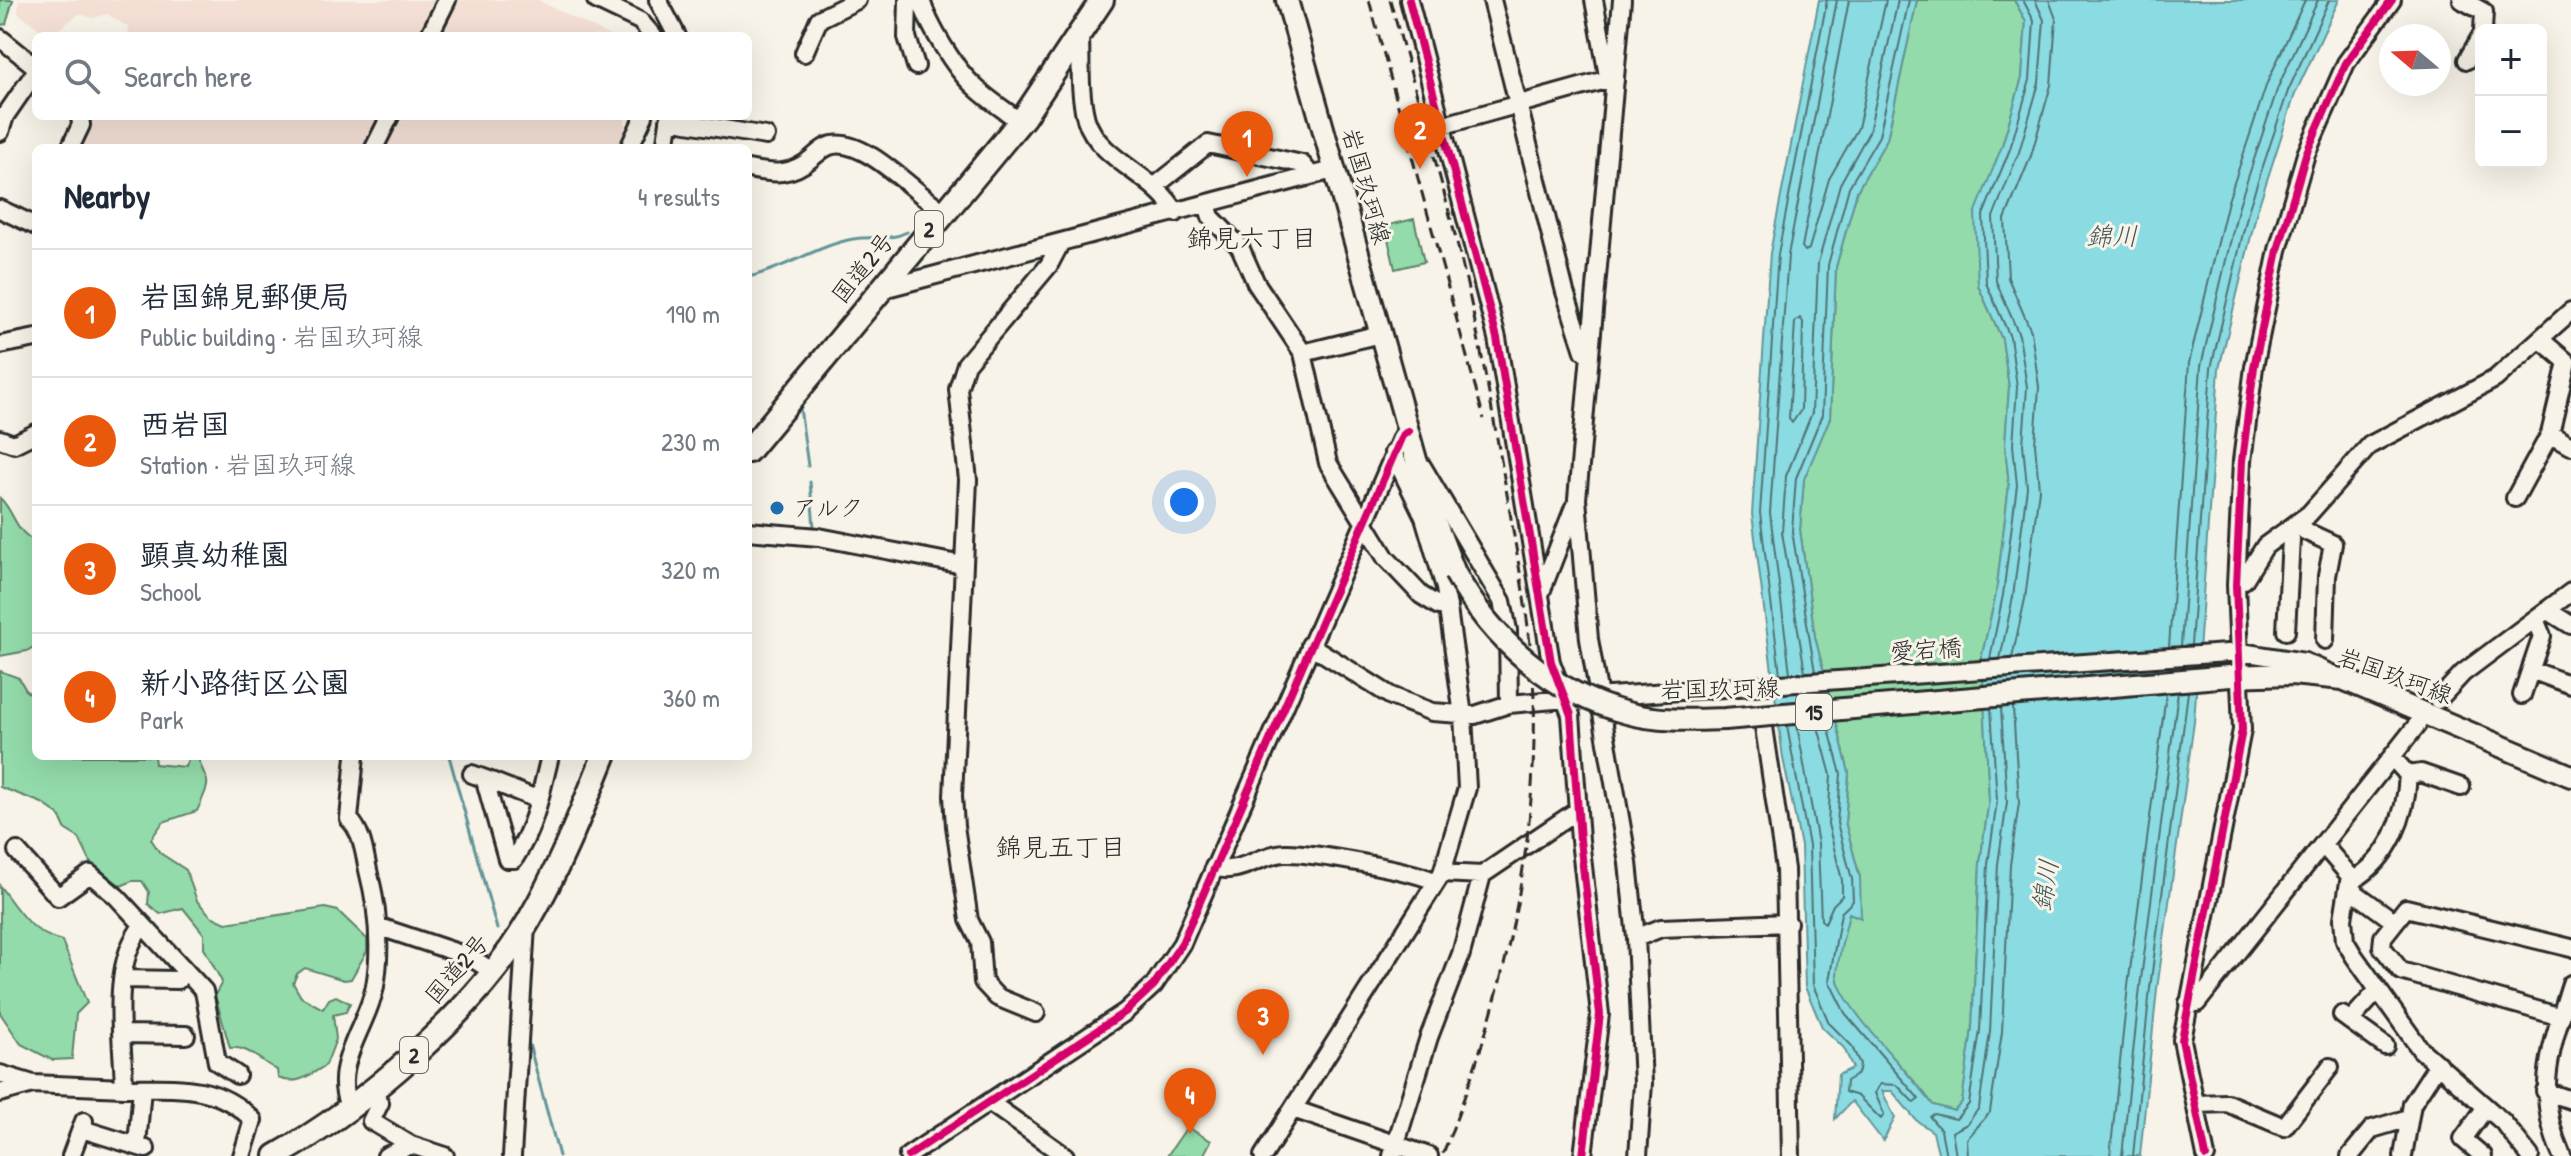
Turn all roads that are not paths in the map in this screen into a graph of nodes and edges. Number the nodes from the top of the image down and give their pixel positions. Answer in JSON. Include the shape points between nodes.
{"nodes":[{"id":1,"x":447,"y":0,"type":"edge"},
{"id":2,"x":596,"y":0,"type":"edge"},
{"id":3,"x":658,"y":0,"type":"edge"},
{"id":4,"x":857,"y":0,"type":"edge"},
{"id":5,"x":908,"y":0,"type":"edge"},
{"id":6,"x":921,"y":0,"type":"edge"},
{"id":7,"x":1102,"y":0,"type":"edge"},
{"id":8,"x":1287,"y":0,"type":"edge"},
{"id":9,"x":1409,"y":0,"type":"edge"},
{"id":10,"x":1492,"y":0,"type":"edge"},
{"id":11,"x":1594,"y":0,"type":"edge"},
{"id":12,"x":1622,"y":0,"type":"edge"},
{"id":13,"x":2392,"y":0,"type":"edge"},
{"id":14,"x":2462,"y":0,"type":"edge"},
{"id":15,"x":2483,"y":24,"type":"edge"},
{"id":16,"x":431,"y":32,"type":"edge"},
{"id":17,"x":650,"y":32,"type":"edge"},
{"id":18,"x":675,"y":32,"type":"edge"},
{"id":19,"x":1080,"y":37,"type":"junction"},
{"id":20,"x":0,"y":38,"type":"edge"},
{"id":21,"x":2475,"y":46,"type":"edge"},
{"id":22,"x":804,"y":53,"type":"dead end"},
{"id":23,"x":2467,"y":60,"type":"dead end"},
{"id":24,"x":32,"y":66,"type":"edge"},
{"id":25,"x":916,"y":66,"type":"dead end"},
{"id":26,"x":32,"y":75,"type":"edge"},
{"id":27,"x":1612,"y":81,"type":"junction"},
{"id":28,"x":1518,"y":104,"type":"junction"},
{"id":29,"x":80,"y":120,"type":"edge"},
{"id":30,"x":388,"y":120,"type":"edge"},
{"id":31,"x":642,"y":120,"type":"edge"},
{"id":32,"x":669,"y":120,"type":"edge"},
{"id":33,"x":680,"y":120,"type":"edge"},
{"id":34,"x":1019,"y":121,"type":"junction"},
{"id":35,"x":1444,"y":125,"type":"junction"},
{"id":36,"x":766,"y":136,"type":"dead end"},
{"id":37,"x":1,"y":139,"type":"edge"},
{"id":38,"x":72,"y":144,"type":"edge"},
{"id":39,"x":376,"y":144,"type":"edge"},
{"id":40,"x":631,"y":144,"type":"edge"},
{"id":41,"x":666,"y":144,"type":"edge"},
{"id":42,"x":752,"y":169,"type":"edge"},
{"id":43,"x":1333,"y":170,"type":"junction"},
{"id":44,"x":1311,"y":175,"type":"junction"},
{"id":45,"x":1154,"y":187,"type":"junction"},
{"id":46,"x":1207,"y":204,"type":"junction"},
{"id":47,"x":0,"y":209,"type":"edge"},
{"id":48,"x":943,"y":211,"type":"junction"},
{"id":49,"x":1176,"y":213,"type":"junction"},
{"id":50,"x":32,"y":224,"type":"edge"},
{"id":51,"x":1060,"y":244,"type":"junction"},
{"id":52,"x":877,"y":291,"type":"junction"},
{"id":53,"x":2571,"y":311,"type":"edge"},
{"id":54,"x":1380,"y":334,"type":"junction"},
{"id":55,"x":32,"y":339,"type":"edge"},
{"id":56,"x":2540,"y":339,"type":"junction"},
{"id":57,"x":0,"y":345,"type":"edge"},
{"id":58,"x":1303,"y":353,"type":"junction"},
{"id":59,"x":1590,"y":355,"type":"junction"},
{"id":60,"x":1408,"y":431,"type":"junction"},
{"id":61,"x":2550,"y":434,"type":"junction"},
{"id":62,"x":32,"y":435,"type":"edge"},
{"id":63,"x":0,"y":439,"type":"edge"},
{"id":64,"x":752,"y":446,"type":"edge"},
{"id":65,"x":2571,"y":446,"type":"edge"},
{"id":66,"x":1393,"y":453,"type":"junction"},
{"id":67,"x":1416,"y":459,"type":"junction"},
{"id":68,"x":2515,"y":498,"type":"dead end"},
{"id":69,"x":1577,"y":499,"type":"junction"},
{"id":70,"x":1363,"y":519,"type":"junction"},
{"id":71,"x":2293,"y":526,"type":"junction"},
{"id":72,"x":752,"y":531,"type":"edge"},
{"id":73,"x":963,"y":565,"type":"junction"},
{"id":74,"x":1483,"y":572,"type":"junction"},
{"id":75,"x":1450,"y":580,"type":"junction"},
{"id":76,"x":2236,"y":585,"type":"junction"},
{"id":77,"x":1541,"y":592,"type":"junction"},
{"id":78,"x":2571,"y":592,"type":"edge"},
{"id":79,"x":1448,"y":606,"type":"junction"},
{"id":80,"x":2541,"y":614,"type":"junction"},
{"id":81,"x":2571,"y":625,"type":"edge"},
{"id":82,"x":2286,"y":631,"type":"dead end"},
{"id":83,"x":2325,"y":640,"type":"dead end"},
{"id":84,"x":1310,"y":645,"type":"junction"},
{"id":85,"x":2241,"y":652,"type":"junction"},
{"id":86,"x":2531,"y":670,"type":"junction"},
{"id":87,"x":2236,"y":675,"type":"junction"},
{"id":88,"x":2343,"y":679,"type":"junction"},
{"id":89,"x":2571,"y":685,"type":"edge"},
{"id":90,"x":2522,"y":695,"type":"dead end"},
{"id":91,"x":1598,"y":697,"type":"junction"},
{"id":92,"x":1566,"y":699,"type":"junction"},
{"id":93,"x":2438,"y":700,"type":"dead end"},
{"id":94,"x":1509,"y":704,"type":"junction"},
{"id":95,"x":1463,"y":715,"type":"junction"},
{"id":96,"x":2417,"y":725,"type":"dead end"},
{"id":97,"x":1764,"y":727,"type":"dead end"},
{"id":98,"x":2392,"y":757,"type":"junction"},
{"id":99,"x":355,"y":760,"type":"edge"},
{"id":100,"x":549,"y":760,"type":"edge"},
{"id":101,"x":600,"y":760,"type":"edge"},
{"id":102,"x":472,"y":774,"type":"dead end"},
{"id":103,"x":2408,"y":775,"type":"junction"},
{"id":104,"x":2571,"y":776,"type":"edge"},
{"id":105,"x":491,"y":781,"type":"junction"},
{"id":106,"x":2461,"y":787,"type":"dead end"},
{"id":107,"x":539,"y":800,"type":"junction"},
{"id":108,"x":1578,"y":810,"type":"junction"},
{"id":109,"x":2324,"y":846,"type":"junction"},
{"id":110,"x":17,"y":851,"type":"dead end"},
{"id":111,"x":1214,"y":867,"type":"junction"},
{"id":112,"x":1482,"y":875,"type":"junction"},
{"id":113,"x":1439,"y":878,"type":"junction"},
{"id":114,"x":2351,"y":885,"type":"junction"},
{"id":115,"x":2395,"y":922,"type":"junction"},
{"id":116,"x":1788,"y":923,"type":"junction"},
{"id":117,"x":143,"y":925,"type":"junction"},
{"id":118,"x":526,"y":925,"type":"junction"},
{"id":119,"x":380,"y":927,"type":"junction"},
{"id":120,"x":1636,"y":938,"type":"junction"},
{"id":121,"x":2571,"y":948,"type":"edge"},
{"id":122,"x":490,"y":974,"type":"junction"},
{"id":123,"x":122,"y":979,"type":"junction"},
{"id":124,"x":178,"y":980,"type":"dead end"},
{"id":125,"x":2571,"y":984,"type":"edge"},
{"id":126,"x":2378,"y":990,"type":"junction"},
{"id":127,"x":521,"y":993,"type":"junction"},
{"id":128,"x":2188,"y":1003,"type":"junction"},
{"id":129,"x":1036,"y":1013,"type":"dead end"},
{"id":130,"x":2563,"y":1026,"type":"edge"},
{"id":131,"x":123,"y":1034,"type":"junction"},
{"id":132,"x":186,"y":1035,"type":"dead end"},
{"id":133,"x":2385,"y":1046,"type":"dead end"},
{"id":134,"x":2438,"y":1064,"type":"junction"},
{"id":135,"x":2330,"y":1067,"type":"dead end"},
{"id":136,"x":0,"y":1074,"type":"edge"},
{"id":137,"x":237,"y":1075,"type":"dead end"},
{"id":138,"x":33,"y":1084,"type":"junction"},
{"id":139,"x":124,"y":1088,"type":"junction"},
{"id":140,"x":142,"y":1088,"type":"junction"},
{"id":141,"x":372,"y":1090,"type":"junction"},
{"id":142,"x":2545,"y":1091,"type":"junction"},
{"id":143,"x":0,"y":1093,"type":"edge"},
{"id":144,"x":2571,"y":1100,"type":"edge"},
{"id":145,"x":989,"y":1102,"type":"junction"},
{"id":146,"x":2197,"y":1104,"type":"junction"},
{"id":147,"x":2486,"y":1107,"type":"junction"},
{"id":148,"x":350,"y":1108,"type":"junction"},
{"id":149,"x":1293,"y":1109,"type":"junction"},
{"id":150,"x":2409,"y":1118,"type":"junction"},
{"id":151,"x":411,"y":1145,"type":"junction"},
{"id":152,"x":1393,"y":1151,"type":"edge"},
{"id":153,"x":71,"y":1156,"type":"edge"},
{"id":154,"x":242,"y":1156,"type":"edge"},
{"id":155,"x":276,"y":1156,"type":"edge"},
{"id":156,"x":386,"y":1156,"type":"edge"},
{"id":157,"x":445,"y":1156,"type":"edge"},
{"id":158,"x":512,"y":1156,"type":"edge"},
{"id":159,"x":908,"y":1156,"type":"edge"},
{"id":160,"x":1065,"y":1156,"type":"edge"},
{"id":161,"x":1263,"y":1156,"type":"edge"},
{"id":162,"x":1429,"y":1156,"type":"edge"},
{"id":163,"x":1583,"y":1156,"type":"edge"},
{"id":164,"x":1638,"y":1156,"type":"edge"},
{"id":165,"x":1791,"y":1156,"type":"edge"},
{"id":166,"x":2206,"y":1156,"type":"edge"},
{"id":167,"x":2350,"y":1156,"type":"edge"},
{"id":168,"x":2403,"y":1156,"type":"edge"},
{"id":169,"x":2483,"y":1156,"type":"edge"},
{"id":170,"x":2530,"y":1156,"type":"edge"},
{"id":171,"x":2562,"y":1156,"type":"edge"}],
"edges":[{"from":1,"to":16,"type":"street"},
{"from":2,"to":17,"type":"street","via":[[640,21]]},
{"from":3,"to":18,"type":"street"},
{"from":4,"to":22,"type":"street","via":[[819,19]]},
{"from":5,"to":25,"type":"street","via":[[907,37]]},
{"from":6,"to":34,"type":"street","via":[[961,72]]},
{"from":7,"to":19,"type":"highway","name":"国道2号","number":"2"},
{"from":8,"to":43,"type":"main road","name":"岩国玖珂線","number":"15"},
{"from":9,"to":35,"type":"street"},
{"from":10,"to":28,"type":"street"},
{"from":11,"to":27,"type":"street"},
{"from":12,"to":27,"type":"street"},
{"from":13,"to":76,"type":"street","via":[[2346,63],[2325,104],[2278,250],[2242,461]]},
{"from":14,"to":15,"type":"street","via":[[2484,12]]},
{"from":19,"to":34,"type":"highway","name":"国道2号","number":"2"},
{"from":19,"to":45,"type":"street","via":[[1086,119],[1097,139]]},
{"from":20,"to":24,"type":"street"},
{"from":21,"to":23,"type":"street"},
{"from":26,"to":37,"type":"street","via":[[5,116]]},
{"from":27,"to":28,"type":"street"},
{"from":27,"to":59,"type":"street"},
{"from":28,"to":35,"type":"street"},
{"from":28,"to":59,"type":"street","via":[[1574,326]]},
{"from":29,"to":38,"type":"street"},
{"from":30,"to":39,"type":"street"},
{"from":31,"to":40,"type":"street"},
{"from":32,"to":41,"type":"street"},
{"from":33,"to":36,"type":"street"},
{"from":34,"to":48,"type":"highway","name":"国道2号","number":"2"},
{"from":35,"to":77,"type":"street","via":[[1497,338]]},
{"from":42,"to":48,"type":"street","via":[[786,173],[823,149],[847,146],[884,164]]},
{"from":43,"to":44,"type":"street"},
{"from":43,"to":54,"type":"main road","name":"岩国玖珂線","number":"15"},
{"from":44,"to":45,"type":"street","via":[[1302,164],[1208,144]]},
{"from":44,"to":46,"type":"street"},
{"from":45,"to":49,"type":"street"},
{"from":46,"to":49,"type":"street"},
{"from":46,"to":58,"type":"street","via":[[1211,217],[1240,247],[1256,283]]},
{"from":47,"to":50,"type":"street"},
{"from":48,"to":52,"type":"highway","name":"国道2号","number":"2"},
{"from":49,"to":51,"type":"street"},
{"from":51,"to":52,"type":"street"},
{"from":51,"to":73,"type":"street","via":[[1049,265],[966,364],[958,389],[968,480]]},
{"from":52,"to":64,"type":"highway","name":"国道2号","number":"2"},
{"from":53,"to":56,"type":"street"},
{"from":54,"to":58,"type":"street"},
{"from":54,"to":60,"type":"main road","name":"岩国玖珂線","number":"15"},
{"from":55,"to":57,"type":"street"},
{"from":56,"to":61,"type":"street","via":[[2567,362]]},
{"from":56,"to":71,"type":"street","via":[[2495,379],[2370,445]]},
{"from":58,"to":70,"type":"street","via":[[1328,463]]},
{"from":59,"to":69,"type":"street"},
{"from":60,"to":66,"type":"street"},
{"from":60,"to":67,"type":"main road","name":"岩国玖珂線","number":"15"},
{"from":61,"to":65,"type":"street"},
{"from":61,"to":68,"type":"street"},
{"from":62,"to":63,"type":"street","via":[[14,444]]},
{"from":66,"to":70,"type":"street"},
{"from":66,"to":75,"type":"street"},
{"from":67,"to":74,"type":"street"},
{"from":67,"to":75,"type":"main road","name":"岩国玖珂線","number":"15"},
{"from":69,"to":77,"type":"street"},
{"from":69,"to":91,"type":"street","via":[[1582,585]]},
{"from":70,"to":79,"type":"street","via":[[1386,558],[1421,595]]},
{"from":70,"to":84,"type":"street"},
{"from":71,"to":76,"type":"street","via":[[2265,546]]},
{"from":71,"to":82,"type":"street"},
{"from":71,"to":83,"type":"street","via":[[2333,544]]},
{"from":72,"to":73,"type":"street","via":[[819,537]]},
{"from":73,"to":129,"type":"street","via":[[953,796],[969,920],[980,942],[983,982],[989,991]]},
{"from":74,"to":75,"type":"street","via":[[1465,583]]},
{"from":74,"to":94,"type":"street","via":[[1502,601],[1508,630]]},
{"from":75,"to":79,"type":"street"},
{"from":75,"to":87,"type":"main road","name":"岩国玖珂線","number":"15","bridge":true,"via":[[1531,665],[1593,701],[1629,714],[1666,719],[1739,718]]},
{"from":76,"to":85,"type":"street"},
{"from":77,"to":92,"type":"street","via":[[1551,662]]},
{"from":78,"to":80,"type":"street"},
{"from":79,"to":95,"type":"street"},
{"from":80,"to":81,"type":"street"},
{"from":80,"to":86,"type":"street","via":[[2542,636]]},
{"from":80,"to":93,"type":"street","via":[[2463,673]]},
{"from":84,"to":95,"type":"street","via":[[1414,707]]},
{"from":84,"to":111,"type":"street"},
{"from":85,"to":87,"type":"street"},
{"from":85,"to":88,"type":"street","name":"愛宕橋","via":[[2305,662]]},
{"from":85,"to":91,"type":"street","name":"愛宕橋"},
{"from":86,"to":89,"type":"street"},
{"from":86,"to":90,"type":"street"},
{"from":87,"to":88,"type":"main road","name":"岩国玖珂線","number":"15"},
{"from":87,"to":128,"type":"street","via":[[2242,730]]},
{"from":88,"to":104,"type":"main road","name":"岩国玖珂線","number":"15"},
{"from":91,"to":92,"type":"street","name":"愛宕橋"},
{"from":91,"to":120,"type":"street"},
{"from":92,"to":94,"type":"street","name":"愛宕橋"},
{"from":92,"to":108,"type":"street"},
{"from":94,"to":95,"type":"street","name":"愛宕橋"},
{"from":95,"to":113,"type":"street","via":[[1467,788]]},
{"from":96,"to":98,"type":"street"},
{"from":97,"to":116,"type":"street"},
{"from":98,"to":103,"type":"street"},
{"from":98,"to":109,"type":"street"},
{"from":99,"to":119,"type":"street","via":[[349,819],[361,840]]},
{"from":100,"to":107,"type":"street"},
{"from":101,"to":118,"type":"highway","name":"国道2号","number":"2","via":[[562,858]]},
{"from":102,"to":105,"type":"street"},
{"from":103,"to":106,"type":"street","via":[[2421,773]]},
{"from":103,"to":114,"type":"street","via":[[2400,825]]},
{"from":105,"to":107,"type":"street"},
{"from":105,"to":107,"type":"street","via":[[486,784],[507,859],[514,859],[523,845]]},
{"from":108,"to":112,"type":"street"},
{"from":108,"to":163,"type":"street","via":[[1600,1014]]},
{"from":109,"to":114,"type":"street","via":[[2346,868]]},
{"from":109,"to":128,"type":"street","via":[[2197,1003]]},
{"from":110,"to":117,"type":"street","via":[[58,897],[90,874]]},
{"from":111,"to":113,"type":"street","via":[[1233,869],[1283,853]]},
{"from":111,"to":145,"type":"street","via":[[1180,947],[1154,985],[1125,1012]]},
{"from":112,"to":113,"type":"street"},
{"from":112,"to":152,"type":"street","via":[[1461,954]]},
{"from":113,"to":149,"type":"street"},
{"from":114,"to":115,"type":"street"},
{"from":114,"to":126,"type":"street","via":[[2344,905],[2345,941]]},
{"from":115,"to":121,"type":"street","via":[[2406,908]]},
{"from":115,"to":130,"type":"street","via":[[2382,947],[2401,971]]},
{"from":116,"to":120,"type":"street","via":[[1661,928]]},
{"from":116,"to":165,"type":"street"},
{"from":117,"to":123,"type":"street"},
{"from":117,"to":137,"type":"street","via":[[204,991],[217,1062]]},
{"from":118,"to":122,"type":"highway","name":"国道2号","number":"2"},
{"from":118,"to":127,"type":"street"},
{"from":119,"to":122,"type":"street","via":[[470,957]]},
{"from":119,"to":148,"type":"street","via":[[375,989],[344,1070],[343,1095]]},
{"from":120,"to":164,"type":"street","via":[[1643,1049]]},
{"from":122,"to":127,"type":"street","via":[[515,982]]},
{"from":122,"to":141,"type":"highway","name":"国道2号","number":"2","via":[[412,1057]]},
{"from":123,"to":124,"type":"street"},
{"from":123,"to":131,"type":"street"},
{"from":125,"to":130,"type":"street"},
{"from":126,"to":133,"type":"street","via":[[2346,1018]]},
{"from":126,"to":134,"type":"street","via":[[2421,1050]]},
{"from":127,"to":158,"type":"street"},
{"from":128,"to":146,"type":"street","via":[[2182,1057]]},
{"from":130,"to":142,"type":"street"},
{"from":131,"to":132,"type":"street"},
{"from":131,"to":139,"type":"street"},
{"from":134,"to":147,"type":"street"},
{"from":134,"to":150,"type":"street"},
{"from":135,"to":146,"type":"street","via":[[2284,1127],[2227,1103]]},
{"from":136,"to":138,"type":"street"},
{"from":138,"to":139,"type":"street"},
{"from":138,"to":143,"type":"street"},
{"from":139,"to":140,"type":"street"},
{"from":140,"to":153,"type":"street","via":[[142,1147],[83,1125]]},
{"from":140,"to":154,"type":"street","via":[[208,1091],[243,1108],[253,1120]]},
{"from":141,"to":148,"type":"highway","name":"国道2号","number":"2"},
{"from":141,"to":151,"type":"street","via":[[380,1103],[371,1121]]},
{"from":142,"to":144,"type":"street"},
{"from":142,"to":171,"type":"street","via":[[2547,1116]]},
{"from":145,"to":159,"type":"street"},
{"from":145,"to":160,"type":"street"},
{"from":146,"to":166,"type":"street"},
{"from":147,"to":169,"type":"street","via":[[2463,1139]]},
{"from":147,"to":170,"type":"street"},
{"from":148,"to":155,"type":"highway","name":"国道2号","number":"2"},
{"from":149,"to":152,"type":"street"},
{"from":149,"to":161,"type":"street"},
{"from":150,"to":167,"type":"street","via":[[2372,1129]]},
{"from":150,"to":168,"type":"street"},
{"from":151,"to":156,"type":"street"},
{"from":151,"to":157,"type":"street"},
{"from":152,"to":162,"type":"street"}]}
